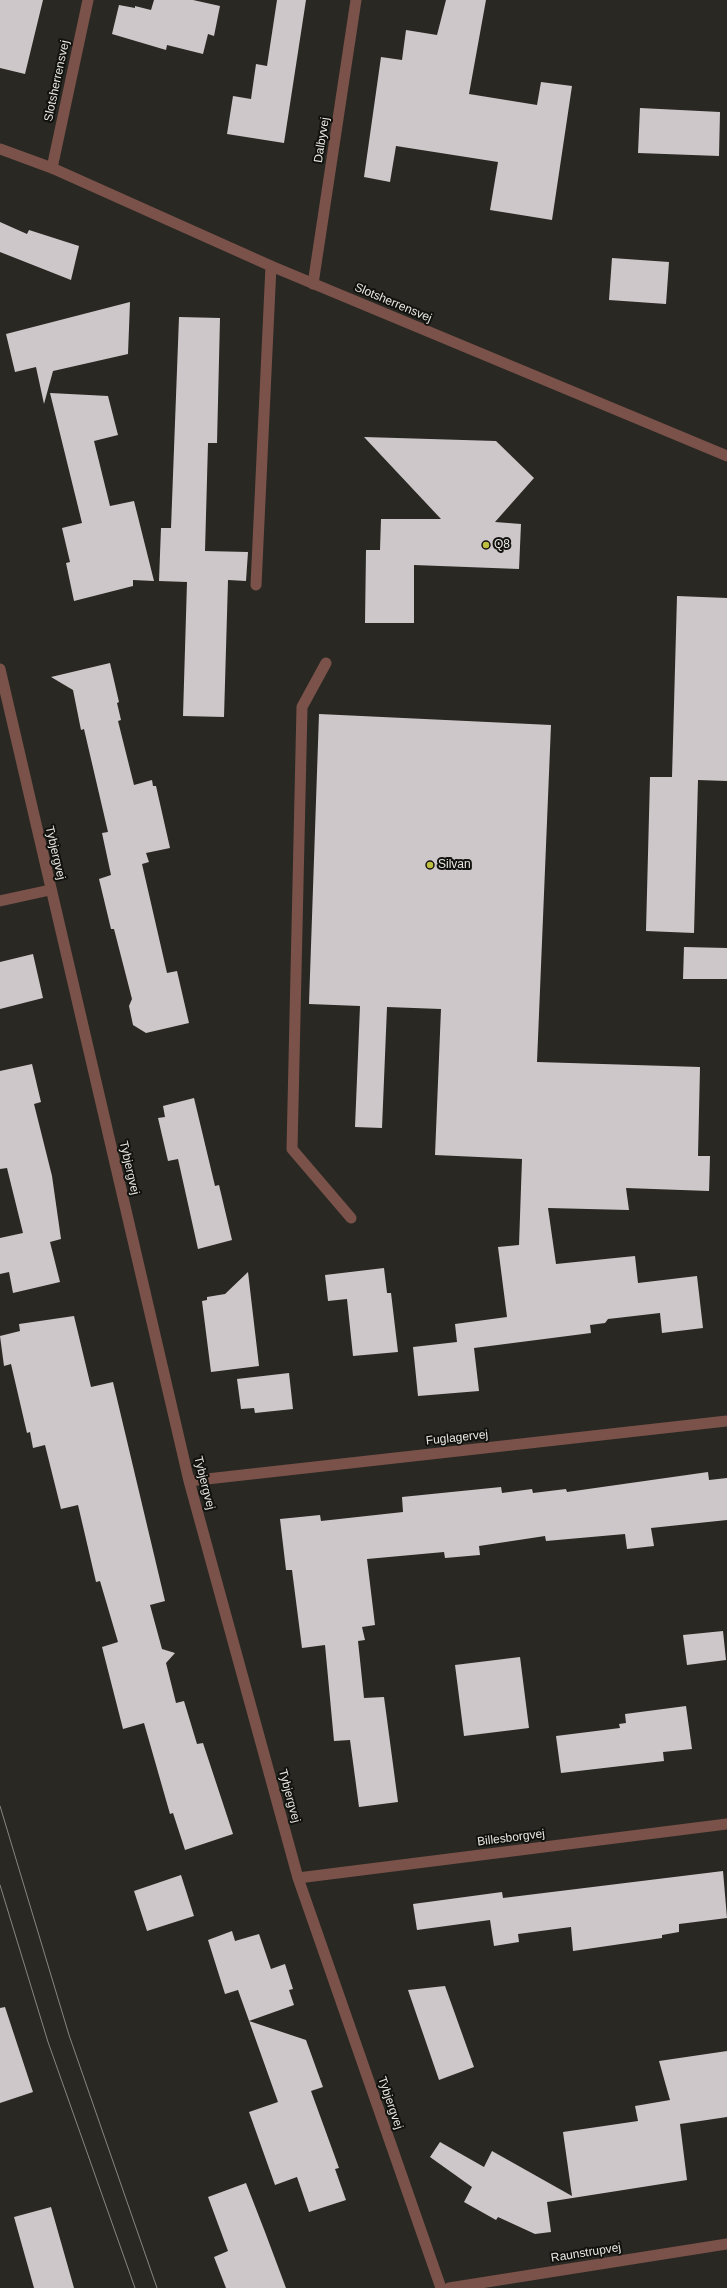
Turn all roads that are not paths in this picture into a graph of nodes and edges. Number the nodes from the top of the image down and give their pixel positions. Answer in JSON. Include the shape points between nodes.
{"nodes":[{"id":1,"x":88,"y":0,"type":"edge"},
{"id":2,"x":356,"y":0,"type":"edge"},
{"id":3,"x":0,"y":149,"type":"edge"},
{"id":4,"x":52,"y":168,"type":"junction"},
{"id":5,"x":271,"y":266,"type":"junction"},
{"id":6,"x":314,"y":284,"type":"junction"},
{"id":7,"x":727,"y":456,"type":"edge"},
{"id":8,"x":256,"y":585,"type":"dead end"},
{"id":9,"x":326,"y":663,"type":"dead end"},
{"id":10,"x":0,"y":669,"type":"edge"},
{"id":11,"x":50,"y":890,"type":"junction"},
{"id":12,"x":0,"y":901,"type":"edge"},
{"id":13,"x":351,"y":1218,"type":"dead end"},
{"id":14,"x":727,"y":1422,"type":"edge"},
{"id":15,"x":189,"y":1482,"type":"junction"},
{"id":16,"x":727,"y":1824,"type":"edge"},
{"id":17,"x":298,"y":1878,"type":"junction"},
{"id":18,"x":727,"y":2244,"type":"edge"},
{"id":19,"x":440,"y":2288,"type":"edge"},
{"id":20,"x":449,"y":2288,"type":"edge"}],
"edges":[{"from":1,"to":4,"type":"street","name":"Slotsherrensvej"},
{"from":2,"to":6,"type":"street","name":"Dalbyvej"},
{"from":3,"to":4,"type":"street","name":"Slotsherrensvej"},
{"from":4,"to":5,"type":"street","name":"Slotsherrensvej"},
{"from":5,"to":6,"type":"street","name":"Slotsherrensvej"},
{"from":5,"to":8,"type":"street"},
{"from":6,"to":7,"type":"street","name":"Slotsherrensvej"},
{"from":9,"to":13,"type":"street","via":[[302,707],[292,1149]]},
{"from":10,"to":11,"type":"street","name":"Tybjergvej"},
{"from":11,"to":12,"type":"street"},
{"from":11,"to":15,"type":"street","name":"Tybjergvej"},
{"from":14,"to":15,"type":"street","name":"Fuglagervej"},
{"from":15,"to":17,"type":"street","name":"Tybjergvej"},
{"from":16,"to":17,"type":"street","name":"Billesborgvej"},
{"from":17,"to":19,"type":"street","name":"Tybjergvej"},
{"from":18,"to":20,"type":"street","name":"Raunstrupvej"}]}
